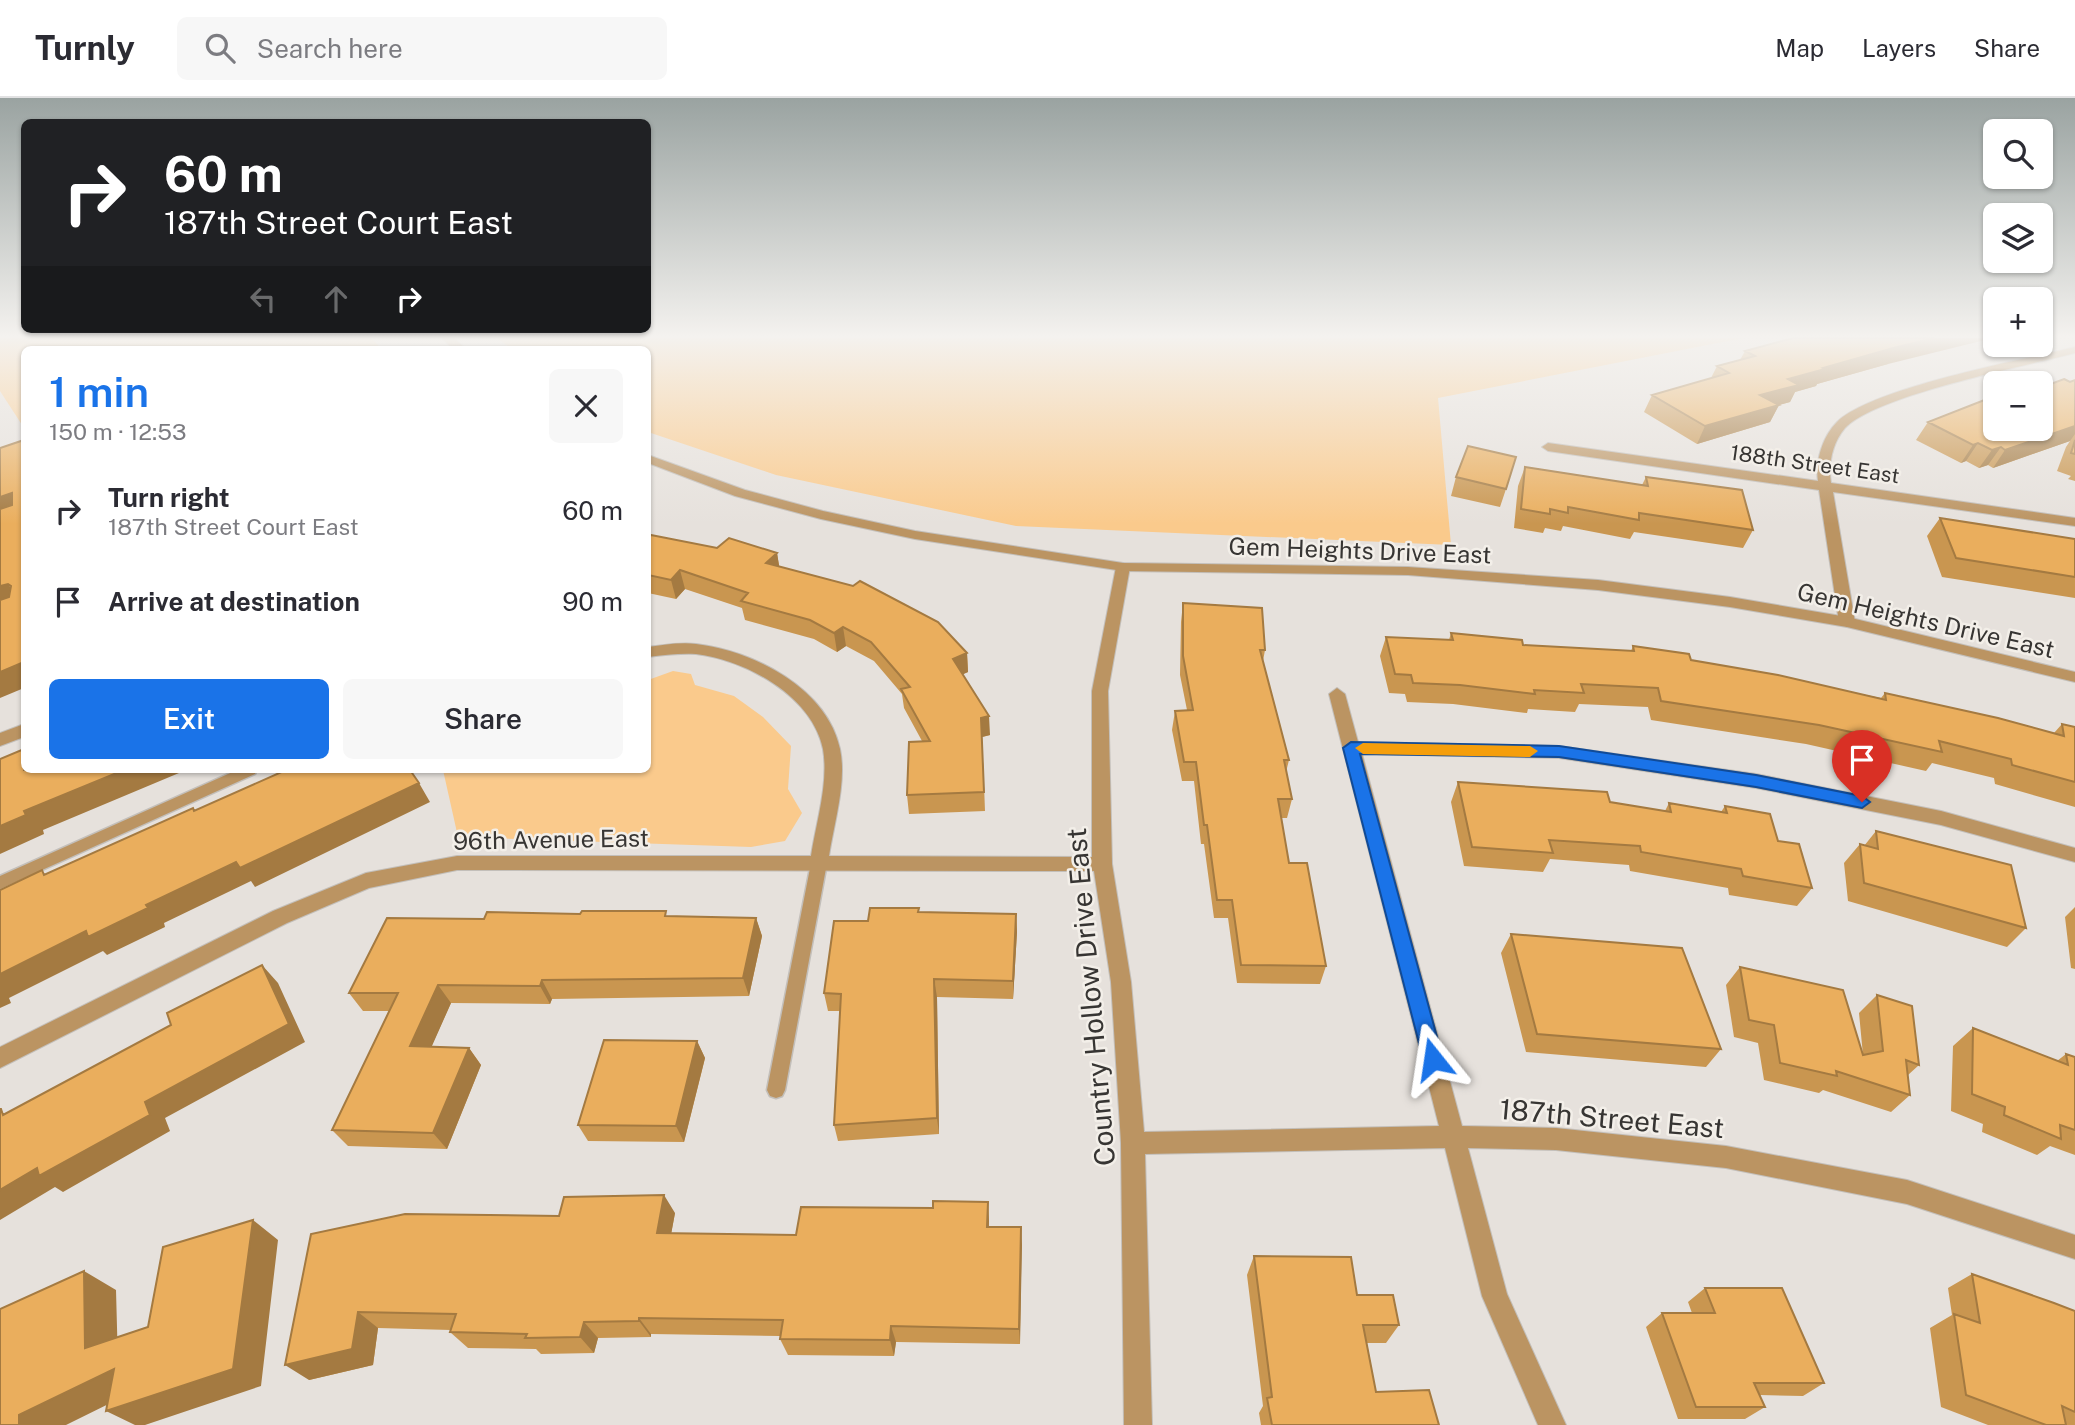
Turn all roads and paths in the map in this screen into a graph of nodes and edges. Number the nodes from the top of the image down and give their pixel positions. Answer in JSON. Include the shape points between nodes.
{"nodes":[{"id":1,"x":1889,"y":400,"type":"edge"},
{"id":2,"x":1548,"y":447,"type":"dead end"},
{"id":3,"x":651,"y":460,"type":"edge"},
{"id":4,"x":1824,"y":487,"type":"junction"},
{"id":5,"x":2075,"y":522,"type":"edge"},
{"id":6,"x":1123,"y":567,"type":"junction"},
{"id":7,"x":1847,"y":622,"type":"junction"},
{"id":8,"x":651,"y":652,"type":"edge"},
{"id":9,"x":2075,"y":677,"type":"edge"},
{"id":10,"x":1337,"y":695,"type":"dead end"},
{"id":11,"x":21,"y":731,"type":"edge"},
{"id":12,"x":0,"y":740,"type":"edge"},
{"id":13,"x":1351,"y":748,"type":"junction"},
{"id":14,"x":243,"y":773,"type":"edge"},
{"id":15,"x":2075,"y":855,"type":"edge"},
{"id":16,"x":819,"y":863,"type":"junction"},
{"id":17,"x":1102,"y":864,"type":"junction"},
{"id":18,"x":0,"y":883,"type":"edge"},
{"id":19,"x":0,"y":1058,"type":"edge"},
{"id":20,"x":776,"y":1090,"type":"dead end"},
{"id":21,"x":1453,"y":1137,"type":"junction"},
{"id":22,"x":1133,"y":1143,"type":"junction"},
{"id":23,"x":2075,"y":1247,"type":"edge"},
{"id":24,"x":1138,"y":1425,"type":"edge"},
{"id":25,"x":1552,"y":1425,"type":"edge"}],
"edges":[{"from":1,"to":4,"type":"street","via":[[1841,425],[1822,468]]},
{"from":2,"to":4,"type":"street","name":"188th Street East"},
{"from":3,"to":6,"type":"street","name":"Gem Heights Drive East","via":[[821,515],[915,535]]},
{"from":4,"to":5,"type":"street","name":"188th Street East"},
{"from":4,"to":7,"type":"street"},
{"from":6,"to":7,"type":"street","name":"Gem Heights Drive East","via":[[1408,571],[1571,583]]},
{"from":6,"to":17,"type":"street","name":"Country Hollow Drive East","via":[[1100,691]]},
{"from":7,"to":9,"type":"street","name":"Gem Heights Drive East"},
{"from":8,"to":16,"type":"street","via":[[699,650],[762,669],[790,688],[818,717],[832,749]]},
{"from":10,"to":13,"type":"street"},
{"from":11,"to":12,"type":"street"},
{"from":13,"to":15,"type":"street","via":[[1559,752],[1690,771],[1941,818]]},
{"from":13,"to":21,"type":"street"},
{"from":14,"to":18,"type":"lane"},
{"from":16,"to":17,"type":"street","name":"96th Avenue East"},
{"from":16,"to":19,"type":"street","name":"96th Avenue East","via":[[457,863],[366,881],[280,917]]},
{"from":16,"to":20,"type":"lane"},
{"from":17,"to":22,"type":"street","name":"Country Hollow Drive East","via":[[1121,982]]},
{"from":21,"to":22,"type":"street","name":"187th Street East"},
{"from":21,"to":23,"type":"street","name":"187th Street East","via":[[1556,1139],[1726,1157],[1907,1192]]},
{"from":21,"to":25,"type":"street","via":[[1494,1296]]},
{"from":22,"to":24,"type":"street","name":"Country Hollow Drive East"}]}
